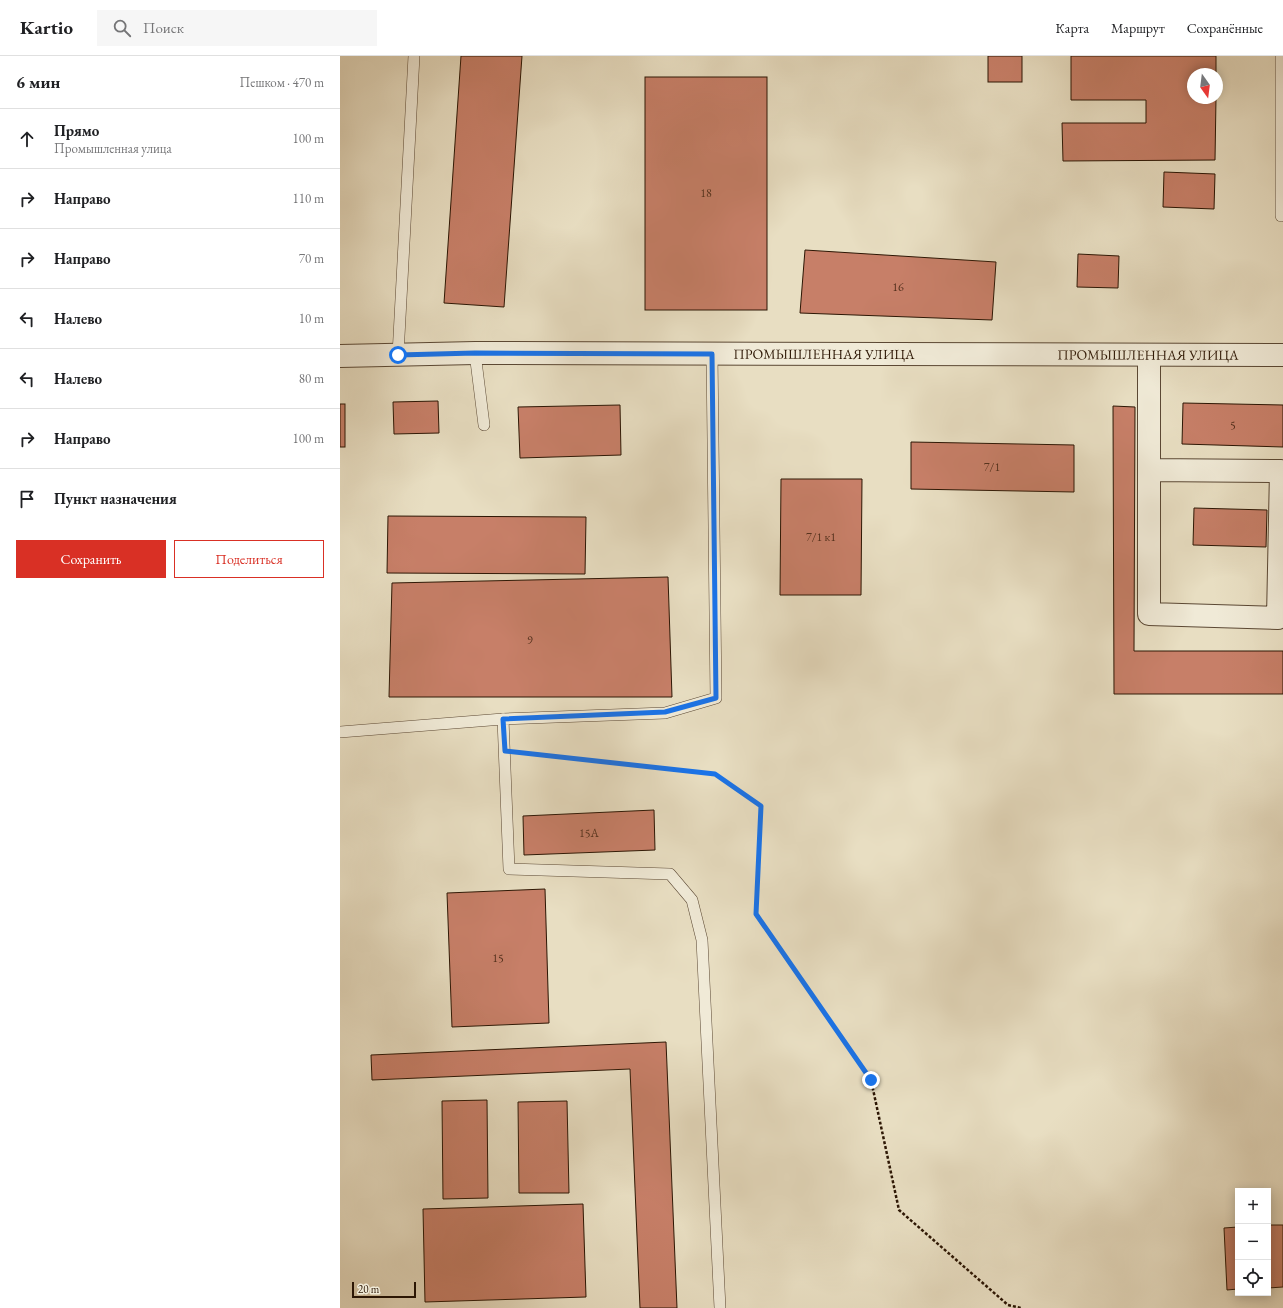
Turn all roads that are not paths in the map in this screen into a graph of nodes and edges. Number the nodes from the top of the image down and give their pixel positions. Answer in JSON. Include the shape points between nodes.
{"nodes":[{"id":1,"x":414,"y":56,"type":"edge"},
{"id":2,"x":1281,"y":56,"type":"edge"},
{"id":3,"x":1281,"y":216,"type":"dead end"},
{"id":4,"x":475,"y":353,"type":"junction"},
{"id":5,"x":712,"y":354,"type":"junction"},
{"id":6,"x":398,"y":355,"type":"junction"},
{"id":7,"x":1149,"y":355,"type":"junction"},
{"id":8,"x":1283,"y":355,"type":"edge"},
{"id":9,"x":340,"y":356,"type":"edge"},
{"id":10,"x":484,"y":425,"type":"dead end"},
{"id":11,"x":1149,"y":470,"type":"junction"},
{"id":12,"x":503,"y":719,"type":"junction"},
{"id":13,"x":340,"y":732,"type":"edge"},
{"id":14,"x":720,"y":1308,"type":"edge"}],
"edges":[{"from":1,"to":6,"type":"lane"},
{"from":2,"to":3,"type":"lane"},
{"from":4,"to":5,"type":"street","name":"ПРОМЫШЛЕННАЯ УЛИЦА"},
{"from":4,"to":6,"type":"street","name":"ПРОМЫШЛЕННАЯ УЛИЦА"},
{"from":4,"to":10,"type":"lane"},
{"from":5,"to":7,"type":"street","name":"ПРОМЫШЛЕННАЯ УЛИЦА"},
{"from":5,"to":12,"type":"lane","via":[[716,698],[665,712]]},
{"from":6,"to":9,"type":"street","name":"ПРОМЫШЛЕННАЯ УЛИЦА"},
{"from":7,"to":8,"type":"street","name":"ПРОМЫШЛЕННАЯ УЛИЦА"},
{"from":7,"to":11,"type":"street"},
{"from":11,"to":11,"type":"street","via":[[1149,614],[1278,618],[1280,471]]},
{"from":12,"to":13,"type":"lane"},
{"from":12,"to":14,"type":"lane","via":[[509,869],[670,874],[692,900],[702,940]]}]}
